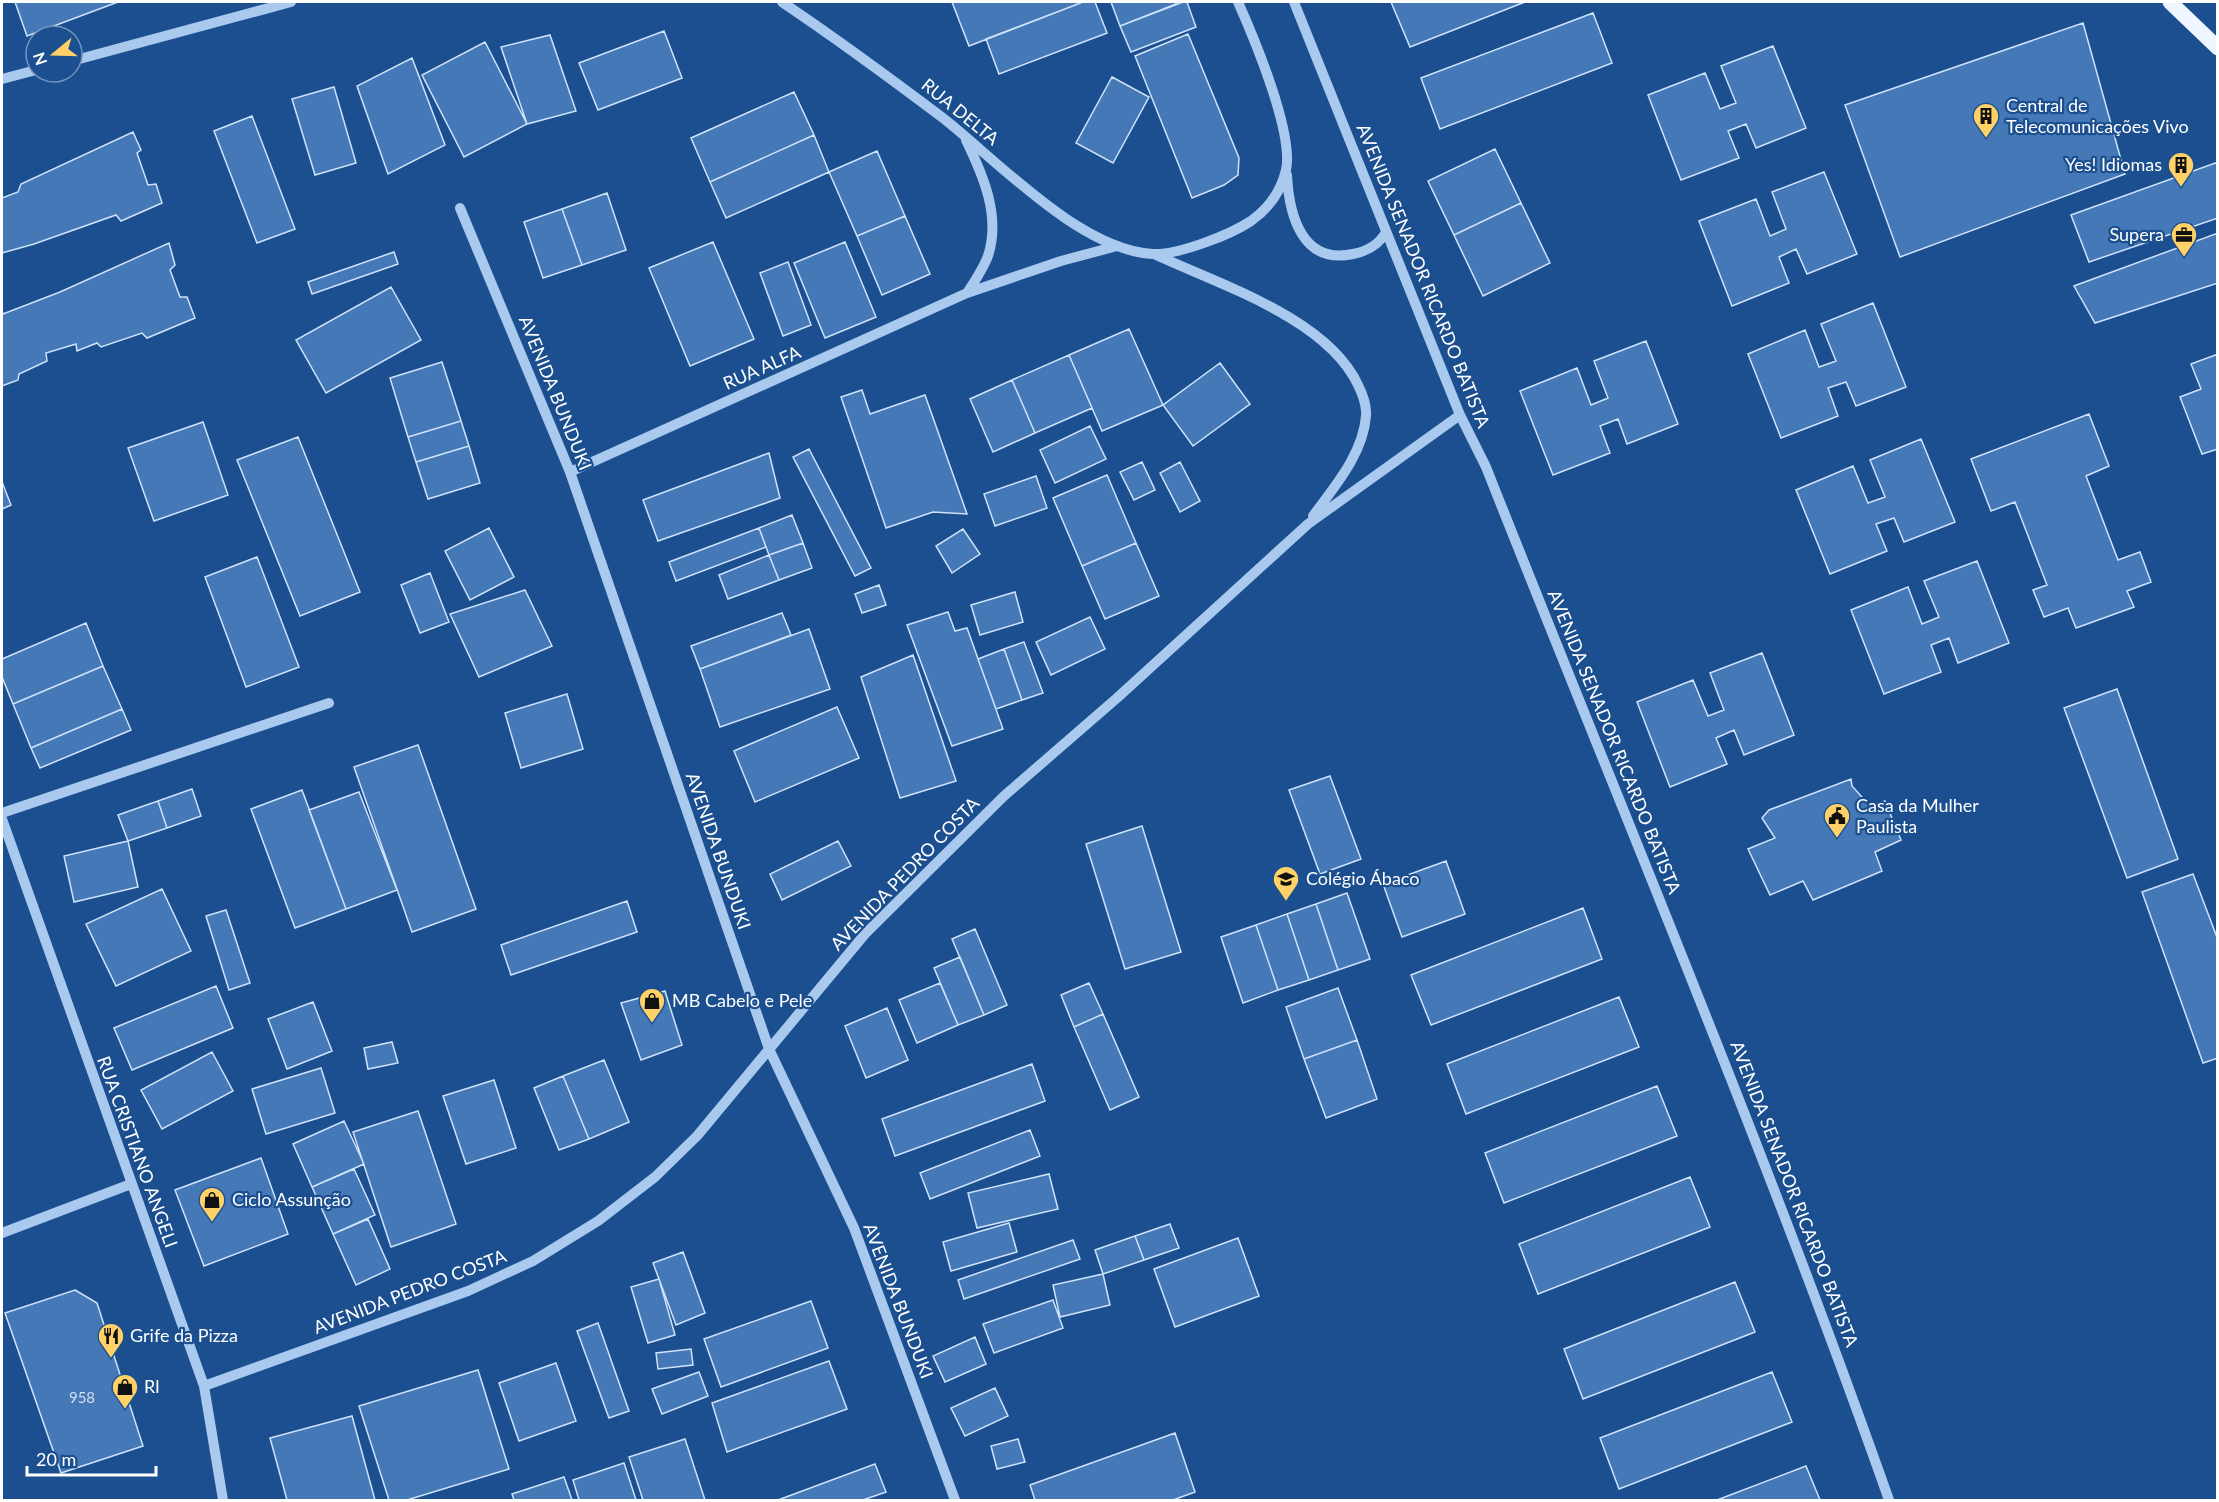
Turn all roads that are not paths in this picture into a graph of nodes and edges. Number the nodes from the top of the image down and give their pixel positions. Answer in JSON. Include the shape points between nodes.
{"nodes":[{"id":1,"x":291,"y":2,"type":"edge"},
{"id":2,"x":782,"y":2,"type":"edge"},
{"id":3,"x":1238,"y":2,"type":"edge"},
{"id":4,"x":1294,"y":2,"type":"edge"},
{"id":5,"x":2170,"y":2,"type":"edge"},
{"id":6,"x":2217,"y":48,"type":"edge"},
{"id":7,"x":84,"y":58,"type":"edge"},
{"id":8,"x":24,"y":73,"type":"edge"},
{"id":9,"x":2,"y":79,"type":"edge"},
{"id":10,"x":963,"y":134,"type":"junction"},
{"id":11,"x":1286,"y":168,"type":"junction"},
{"id":12,"x":460,"y":208,"type":"dead end"},
{"id":13,"x":1386,"y":232,"type":"junction"},
{"id":14,"x":1117,"y":246,"type":"junction"},
{"id":15,"x":1154,"y":254,"type":"junction"},
{"id":16,"x":967,"y":293,"type":"junction"},
{"id":17,"x":1460,"y":415,"type":"junction"},
{"id":18,"x":570,"y":472,"type":"junction"},
{"id":19,"x":1308,"y":524,"type":"junction"},
{"id":20,"x":329,"y":703,"type":"dead end"},
{"id":21,"x":2,"y":813,"type":"edge"},
{"id":22,"x":2,"y":819,"type":"edge"},
{"id":23,"x":769,"y":1049,"type":"junction"},
{"id":24,"x":131,"y":1184,"type":"junction"},
{"id":25,"x":2,"y":1233,"type":"edge"},
{"id":26,"x":204,"y":1386,"type":"junction"},
{"id":27,"x":223,"y":1500,"type":"edge"},
{"id":28,"x":955,"y":1500,"type":"edge"},
{"id":29,"x":1889,"y":1500,"type":"edge"}],
"edges":[{"from":1,"to":7,"type":"street"},
{"from":2,"to":10,"type":"street","name":"RUA DELTA","via":[[874,65]]},
{"from":3,"to":11,"type":"street","via":[[1280,114]]},
{"from":4,"to":13,"type":"street","name":"AVENIDA SENADOR RICARDO BATISTA"},
{"from":5,"to":6,"type":"main road"},
{"from":8,"to":9,"type":"street"},
{"from":10,"to":14,"type":"street","name":"RUA DELTA","via":[[1056,212]]},
{"from":10,"to":16,"type":"street","via":[[981,170],[992,226],[987,258]]},
{"from":11,"to":13,"type":"street","via":[[1297,225],[1306,241],[1318,250],[1339,256],[1357,254],[1375,246]]},
{"from":11,"to":15,"type":"street","via":[[1278,192],[1242,227],[1184,249]]},
{"from":12,"to":18,"type":"street","name":"AVENIDA BUNDUKI"},
{"from":13,"to":17,"type":"street","name":"AVENIDA SENADOR RICARDO BATISTA"},
{"from":14,"to":15,"type":"street"},
{"from":14,"to":16,"type":"street","name":"RUA ALFA"},
{"from":15,"to":19,"type":"street","via":[[1276,310],[1310,330],[1330,345],[1354,377],[1364,398],[1366,416],[1358,447]]},
{"from":16,"to":18,"type":"street","name":"RUA ALFA"},
{"from":17,"to":19,"type":"street"},
{"from":17,"to":29,"type":"street","name":"AVENIDA SENADOR RICARDO BATISTA","via":[[1486,466],[1721,1050]]},
{"from":18,"to":23,"type":"street","name":"AVENIDA BUNDUKI"},
{"from":19,"to":23,"type":"street","name":"AVENIDA PEDRO COSTA","via":[[1117,699],[1004,796],[866,934]]},
{"from":20,"to":21,"type":"street"},
{"from":22,"to":24,"type":"street","name":"RUA CRISTIANO ANGELI"},
{"from":23,"to":26,"type":"street","name":"AVENIDA PEDRO COSTA","via":[[697,1136],[655,1178],[598,1221],[534,1261],[468,1291]]},
{"from":23,"to":28,"type":"street","name":"AVENIDA BUNDUKI","via":[[854,1228]]},
{"from":24,"to":25,"type":"street"},
{"from":24,"to":26,"type":"street","name":"RUA CRISTIANO ANGELI"},
{"from":26,"to":27,"type":"street","name":"RUA CRISTIANO ANGELI"}]}
